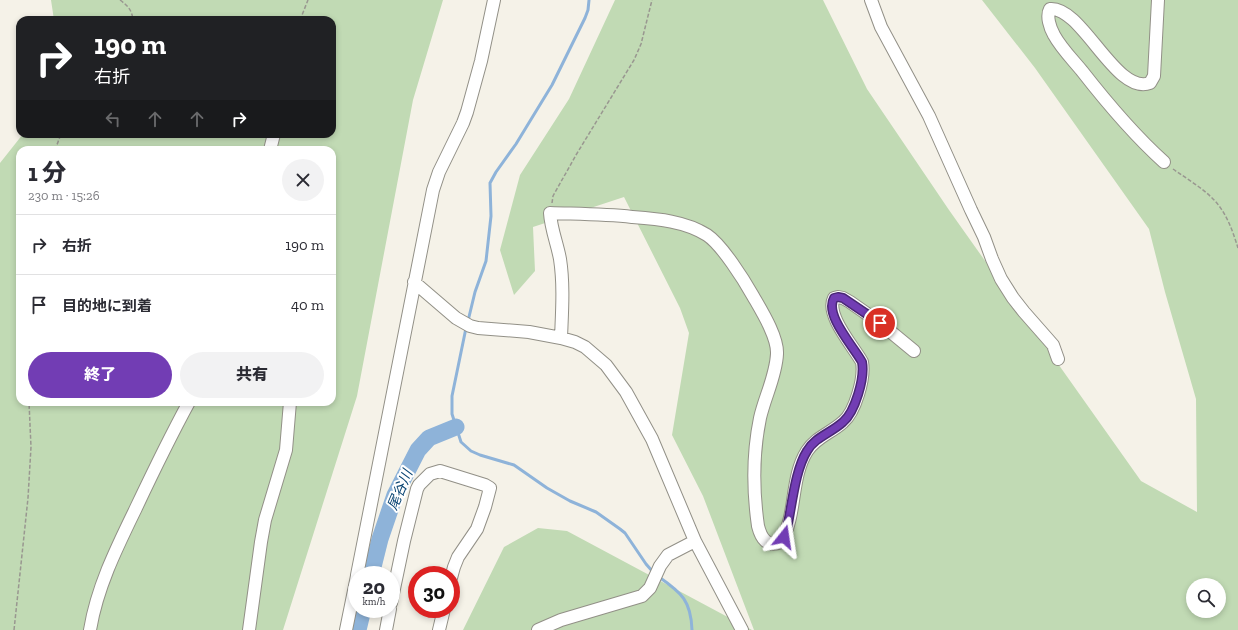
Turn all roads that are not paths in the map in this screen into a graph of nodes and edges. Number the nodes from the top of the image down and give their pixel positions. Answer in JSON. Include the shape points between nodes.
{"nodes":[{"id":1,"x":494,"y":0,"type":"edge"},
{"id":2,"x":871,"y":0,"type":"edge"},
{"id":3,"x":1158,"y":0,"type":"edge"},
{"id":4,"x":1164,"y":162,"type":"road end"},
{"id":5,"x":414,"y":282,"type":"junction"},
{"id":6,"x":561,"y":338,"type":"junction"},
{"id":7,"x":914,"y":351,"type":"dead end"},
{"id":8,"x":1058,"y":359,"type":"dead end"},
{"id":9,"x":187,"y":406,"type":"edge"},
{"id":10,"x":290,"y":406,"type":"edge"},
{"id":11,"x":695,"y":540,"type":"junction"},
{"id":12,"x":359,"y":566,"type":"edge"},
{"id":13,"x":399,"y":566,"type":"edge"},
{"id":14,"x":454,"y":566,"type":"edge"},
{"id":15,"x":348,"y":618,"type":"edge"},
{"id":16,"x":388,"y":618,"type":"edge"},
{"id":17,"x":441,"y":618,"type":"edge"},
{"id":18,"x":90,"y":630,"type":"edge"},
{"id":19,"x":249,"y":630,"type":"edge"},
{"id":20,"x":346,"y":630,"type":"edge"},
{"id":21,"x":386,"y":630,"type":"edge"},
{"id":22,"x":438,"y":630,"type":"edge"},
{"id":23,"x":538,"y":630,"type":"edge"},
{"id":24,"x":742,"y":630,"type":"edge"}],
"edges":[{"from":1,"to":5,"type":"street","via":[[467,112],[433,190]]},
{"from":2,"to":8,"type":"street","via":[[881,27],[929,116],[1001,279],[1024,312],[1053,345]]},
{"from":3,"to":4,"type":"street","via":[[1154,76],[1147,85],[1136,84],[1118,71],[1070,18],[1057,9],[1050,9],[1048,15],[1057,40],[1147,147]]},
{"from":5,"to":6,"type":"street","via":[[456,318],[470,326]]},
{"from":5,"to":12,"type":"street"},
{"from":6,"to":7,"type":"street","via":[[563,298],[560,258],[552,233],[550,213],[600,214],[672,222],[696,229],[716,243],[750,292],[771,330],[777,351],[775,369],[760,418],[756,447],[758,526],[764,541],[770,544],[781,542],[784,537],[799,469],[807,451],[812,444],[848,416],[862,376],[862,362],[833,313],[834,298],[843,298],[850,302]]},
{"from":6,"to":11,"type":"street","via":[[575,342],[594,354],[623,387],[652,439]]},
{"from":9,"to":18,"type":"street","via":[[123,534],[97,600]]},
{"from":10,"to":19,"type":"street","via":[[286,450],[264,528]]},
{"from":11,"to":23,"type":"street","via":[[668,555],[650,588],[642,596],[561,620]]},
{"from":11,"to":24,"type":"street"},
{"from":13,"to":14,"type":"street","via":[[417,489],[430,474],[440,471],[490,488],[477,529]]},
{"from":15,"to":20,"type":"street"},
{"from":16,"to":21,"type":"street"},
{"from":17,"to":22,"type":"street"}]}
